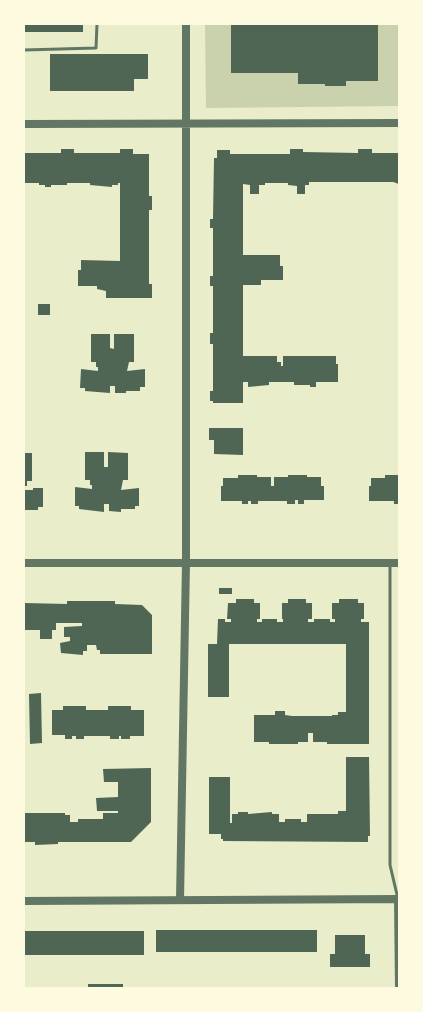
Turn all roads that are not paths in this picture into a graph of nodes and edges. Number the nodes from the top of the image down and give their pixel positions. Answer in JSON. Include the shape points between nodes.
{"nodes":[{"id":1,"x":97,"y":24,"type":"edge"},
{"id":2,"x":186,"y":24,"type":"edge"},
{"id":3,"x":24,"y":50,"type":"edge"},
{"id":4,"x":399,"y":122,"type":"edge"},
{"id":5,"x":24,"y":124,"type":"edge"},
{"id":6,"x":186,"y":124,"type":"junction"},
{"id":7,"x":24,"y":563,"type":"edge"},
{"id":8,"x":186,"y":563,"type":"junction"},
{"id":9,"x":390,"y":563,"type":"junction"},
{"id":10,"x":399,"y":563,"type":"edge"},
{"id":11,"x":399,"y":899,"type":"edge"},
{"id":12,"x":180,"y":900,"type":"junction"},
{"id":13,"x":24,"y":901,"type":"edge"},
{"id":14,"x":399,"y":988,"type":"edge"}],
"edges":[{"from":1,"to":3,"type":"lane","via":[[96,48]]},
{"from":2,"to":6,"type":"street"},
{"from":4,"to":6,"type":"street"},
{"from":5,"to":6,"type":"street"},
{"from":6,"to":8,"type":"street"},
{"from":7,"to":8,"type":"street"},
{"from":8,"to":9,"type":"street"},
{"from":8,"to":12,"type":"street"},
{"from":9,"to":10,"type":"street"},
{"from":9,"to":11,"type":"lane","via":[[390,865]]},
{"from":11,"to":12,"type":"street"},
{"from":11,"to":14,"type":"street"},
{"from":12,"to":13,"type":"street"}]}
